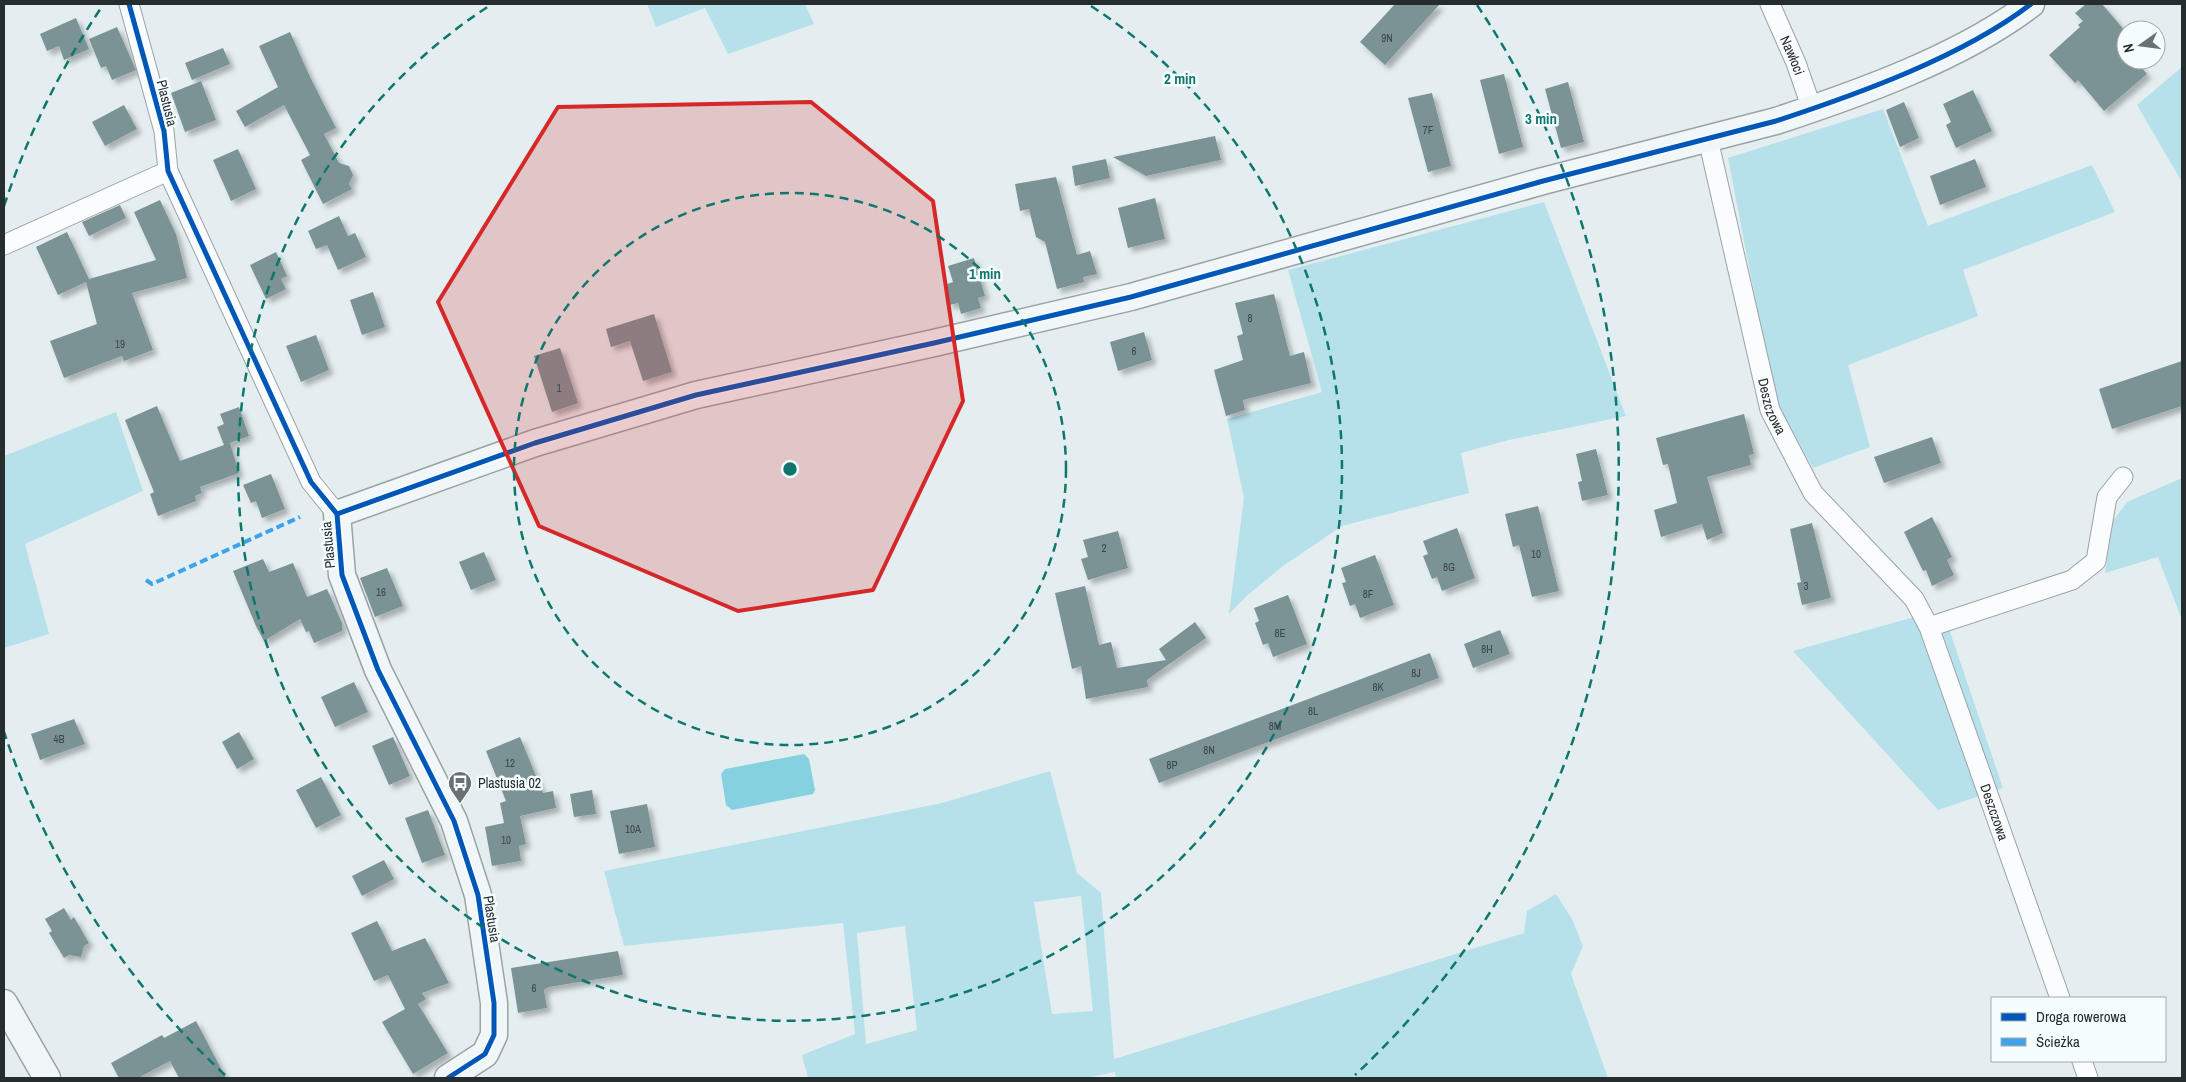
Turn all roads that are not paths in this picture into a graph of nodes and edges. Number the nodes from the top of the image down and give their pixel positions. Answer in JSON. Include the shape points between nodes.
{"nodes":[{"id":1,"x":129,"y":4,"type":"edge"},
{"id":2,"x":1770,"y":4,"type":"edge"},
{"id":3,"x":2031,"y":4,"type":"edge"},
{"id":4,"x":1812,"y":109,"type":"junction"},
{"id":5,"x":1708,"y":139,"type":"junction"},
{"id":6,"x":168,"y":171,"type":"junction"},
{"id":7,"x":4,"y":245,"type":"edge"},
{"id":8,"x":2123,"y":477,"type":"dead end"},
{"id":9,"x":337,"y":514,"type":"junction"},
{"id":10,"x":1929,"y":627,"type":"junction"},
{"id":11,"x":2060,"y":997,"type":"edge"},
{"id":12,"x":4,"y":1003,"type":"edge"},
{"id":13,"x":2082,"y":1062,"type":"edge"},
{"id":14,"x":47,"y":1078,"type":"edge"},
{"id":15,"x":448,"y":1078,"type":"edge"},
{"id":16,"x":2088,"y":1078,"type":"edge"}],
"edges":[{"from":1,"to":6,"type":"street","name":"Plastusia","via":[[164,131]]},
{"from":2,"to":4,"type":"street","name":"Nawłoci"},
{"from":3,"to":4,"type":"street","via":[[1972,42]]},
{"from":4,"to":5,"type":"street"},
{"from":5,"to":9,"type":"street","via":[[1543,181],[1130,297],[696,395],[535,443]]},
{"from":5,"to":10,"type":"street","name":"Deszczowa","via":[[1770,410],[1813,493],[1914,599]]},
{"from":6,"to":7,"type":"street"},
{"from":6,"to":9,"type":"street","name":"Plastusia","via":[[311,482]]},
{"from":8,"to":10,"type":"street","via":[[2107,497],[2096,561],[2072,580]]},
{"from":9,"to":15,"type":"street","name":"Plastusia","via":[[342,575],[378,670],[454,821],[478,895],[494,1003],[494,1035],[485,1054]]},
{"from":10,"to":11,"type":"street","name":"Deszczowa"},
{"from":12,"to":14,"type":"street"},
{"from":13,"to":16,"type":"street"}]}
